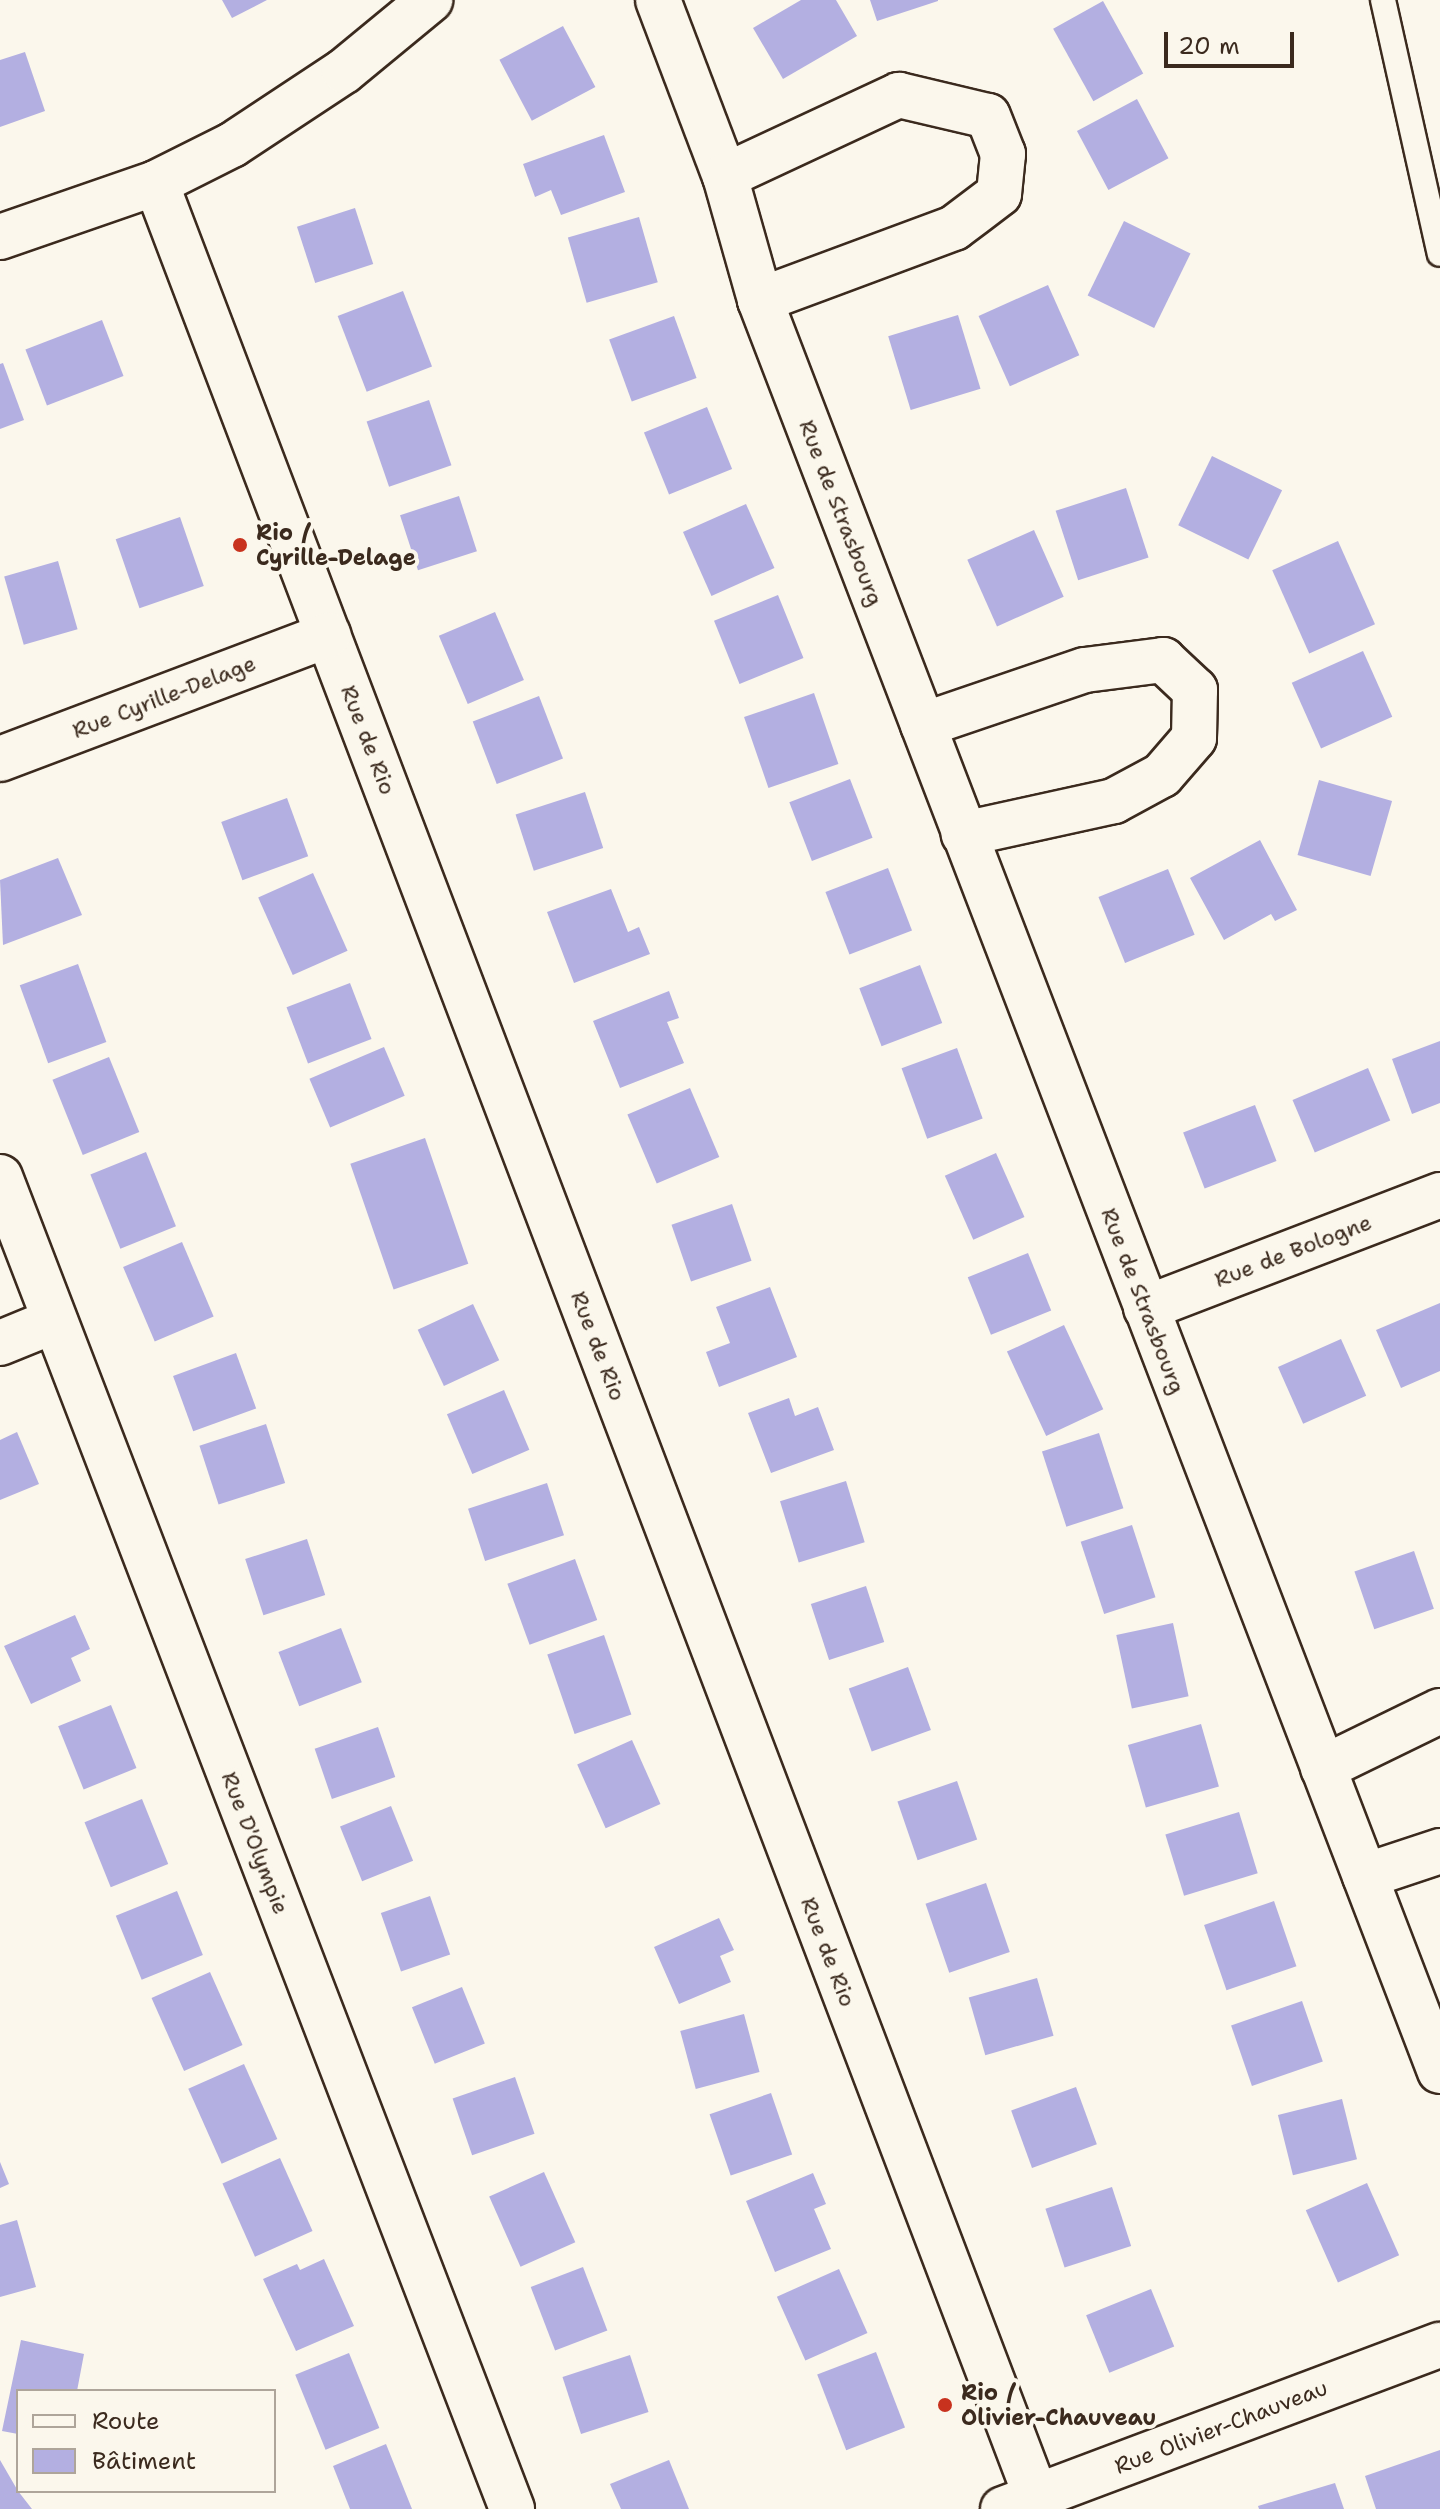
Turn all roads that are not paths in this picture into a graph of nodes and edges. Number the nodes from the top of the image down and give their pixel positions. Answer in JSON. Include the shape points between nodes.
{"nodes":[{"id":1,"x":430,"y":0,"type":"edge"},
{"id":2,"x":658,"y":0,"type":"edge"},
{"id":3,"x":1383,"y":0,"type":"edge"},
{"id":4,"x":725,"y":176,"type":"junction"},
{"id":5,"x":156,"y":183,"type":"junction"},
{"id":6,"x":0,"y":237,"type":"edge"},
{"id":7,"x":1440,"y":254,"type":"edge"},
{"id":8,"x":760,"y":300,"type":"junction"},
{"id":9,"x":328,"y":635,"type":"junction"},
{"id":10,"x":923,"y":725,"type":"junction"},
{"id":11,"x":0,"y":759,"type":"edge"},
{"id":12,"x":964,"y":834,"type":"junction"},
{"id":13,"x":0,"y":1177,"type":"edge"},
{"id":14,"x":1440,"y":1195,"type":"edge"},
{"id":15,"x":1146,"y":1308,"type":"junction"},
{"id":16,"x":54,"y":1321,"type":"junction"},
{"id":17,"x":0,"y":1343,"type":"edge"},
{"id":18,"x":1440,"y":1711,"type":"edge"},
{"id":19,"x":1323,"y":1768,"type":"junction"},
{"id":20,"x":1440,"y":1851,"type":"edge"},
{"id":21,"x":1365,"y":1876,"type":"junction"},
{"id":22,"x":1440,"y":2071,"type":"edge"},
{"id":23,"x":1440,"y":2345,"type":"edge"},
{"id":24,"x":1027,"y":2505,"type":"edge"},
{"id":25,"x":512,"y":2509,"type":"edge"}],
"edges":[{"from":1,"to":5,"type":"street","via":[[365,56],[271,122]]},
{"from":2,"to":4,"type":"street","name":"Rue de Strasbourg"},
{"from":3,"to":7,"type":"lane"},
{"from":4,"to":8,"type":"street","name":"Rue de Strasbourg"},
{"from":4,"to":8,"type":"street","via":[[899,95],[988,116],[1003,154],[999,194],[954,228]]},
{"from":5,"to":6,"type":"street"},
{"from":5,"to":9,"type":"street","name":"Rue de Rio"},
{"from":8,"to":10,"type":"street","name":"Rue de Strasbourg"},
{"from":9,"to":11,"type":"street","name":"Rue Cyrille-Delage"},
{"from":9,"to":24,"type":"street","name":"Rue de Rio"},
{"from":10,"to":12,"type":"street","name":"Rue de Strasbourg"},
{"from":10,"to":12,"type":"street","via":[[1085,670],[1163,660],[1195,690],[1194,738],[1162,775],[1114,801]]},
{"from":12,"to":15,"type":"street","name":"Rue de Strasbourg"},
{"from":13,"to":16,"type":"street","name":"Rue D'Olympie"},
{"from":14,"to":15,"type":"street","name":"Rue de Bologne"},
{"from":15,"to":19,"type":"street","name":"Rue de Strasbourg"},
{"from":16,"to":17,"type":"street"},
{"from":16,"to":25,"type":"street","name":"Rue D'Olympie"},
{"from":18,"to":19,"type":"street"},
{"from":19,"to":21,"type":"street","name":"Rue de Strasbourg"},
{"from":20,"to":21,"type":"street"},
{"from":21,"to":22,"type":"street","name":"Rue de Strasbourg"},
{"from":23,"to":24,"type":"street","name":"Rue Olivier-Chauveau"}]}
